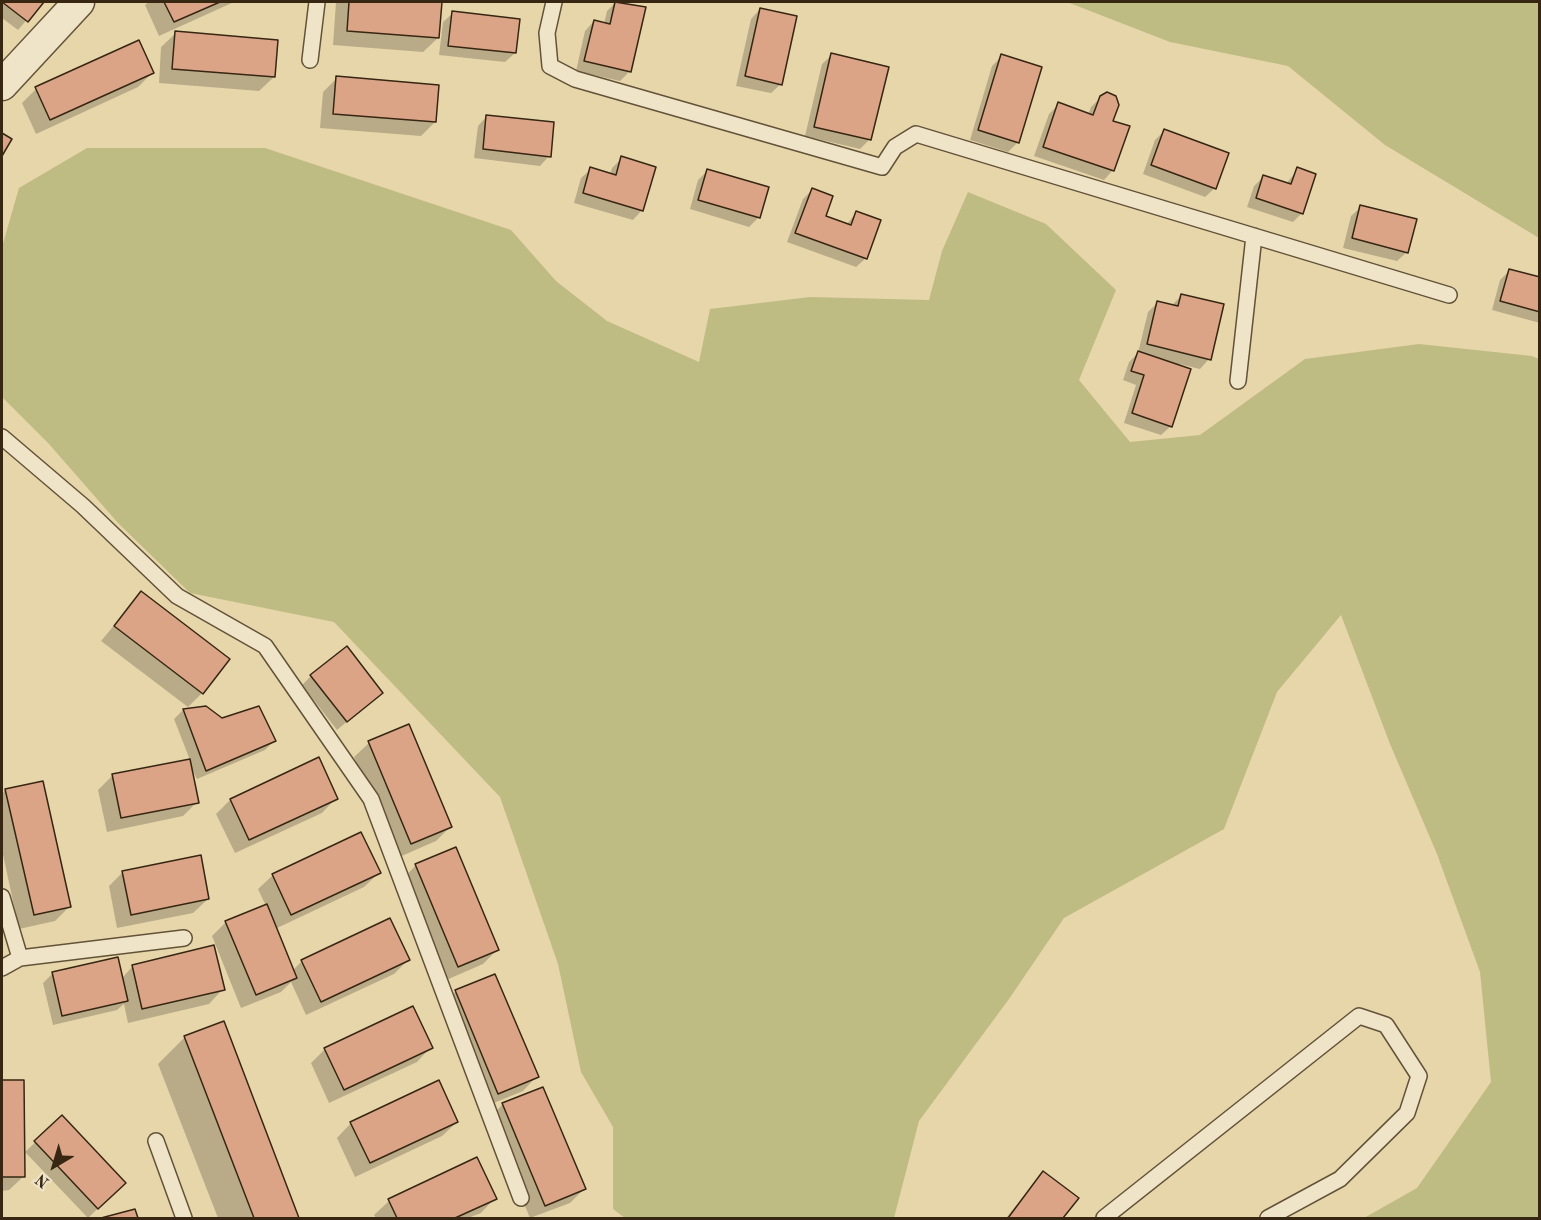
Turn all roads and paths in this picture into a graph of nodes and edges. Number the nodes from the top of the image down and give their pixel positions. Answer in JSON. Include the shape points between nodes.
{"nodes":[{"id":1,"x":79,"y":2,"type":"edge"},
{"id":2,"x":317,"y":2,"type":"edge"},
{"id":3,"x":554,"y":2,"type":"edge"},
{"id":4,"x":310,"y":60,"type":"dead end"},
{"id":5,"x":2,"y":85,"type":"edge"},
{"id":6,"x":1254,"y":236,"type":"junction"},
{"id":7,"x":1449,"y":295,"type":"dead end"},
{"id":8,"x":1238,"y":381,"type":"dead end"},
{"id":9,"x":2,"y":436,"type":"edge"},
{"id":10,"x":2,"y":897,"type":"edge"},
{"id":11,"x":184,"y":938,"type":"dead end"},
{"id":12,"x":20,"y":957,"type":"junction"},
{"id":13,"x":2,"y":968,"type":"edge"},
{"id":14,"x":156,"y":1141,"type":"dead end"},
{"id":15,"x":521,"y":1198,"type":"dead end"},
{"id":16,"x":184,"y":1218,"type":"edge"},
{"id":17,"x":1104,"y":1218,"type":"edge"},
{"id":18,"x":1268,"y":1218,"type":"edge"}],
"edges":[{"from":1,"to":5,"type":"street"},
{"from":2,"to":4,"type":"lane"},
{"from":3,"to":6,"type":"lane","via":[[547,33],[550,66],[575,79],[882,167],[895,147],[916,134]]},
{"from":6,"to":7,"type":"lane"},
{"from":6,"to":8,"type":"lane"},
{"from":9,"to":15,"type":"lane","via":[[177,596],[265,646],[371,800]]},
{"from":10,"to":12,"type":"lane"},
{"from":11,"to":12,"type":"lane"},
{"from":12,"to":13,"type":"lane"},
{"from":14,"to":16,"type":"lane"},
{"from":17,"to":18,"type":"lane","via":[[1359,1017],[1386,1025],[1419,1076],[1407,1113],[1340,1179]]}]}
